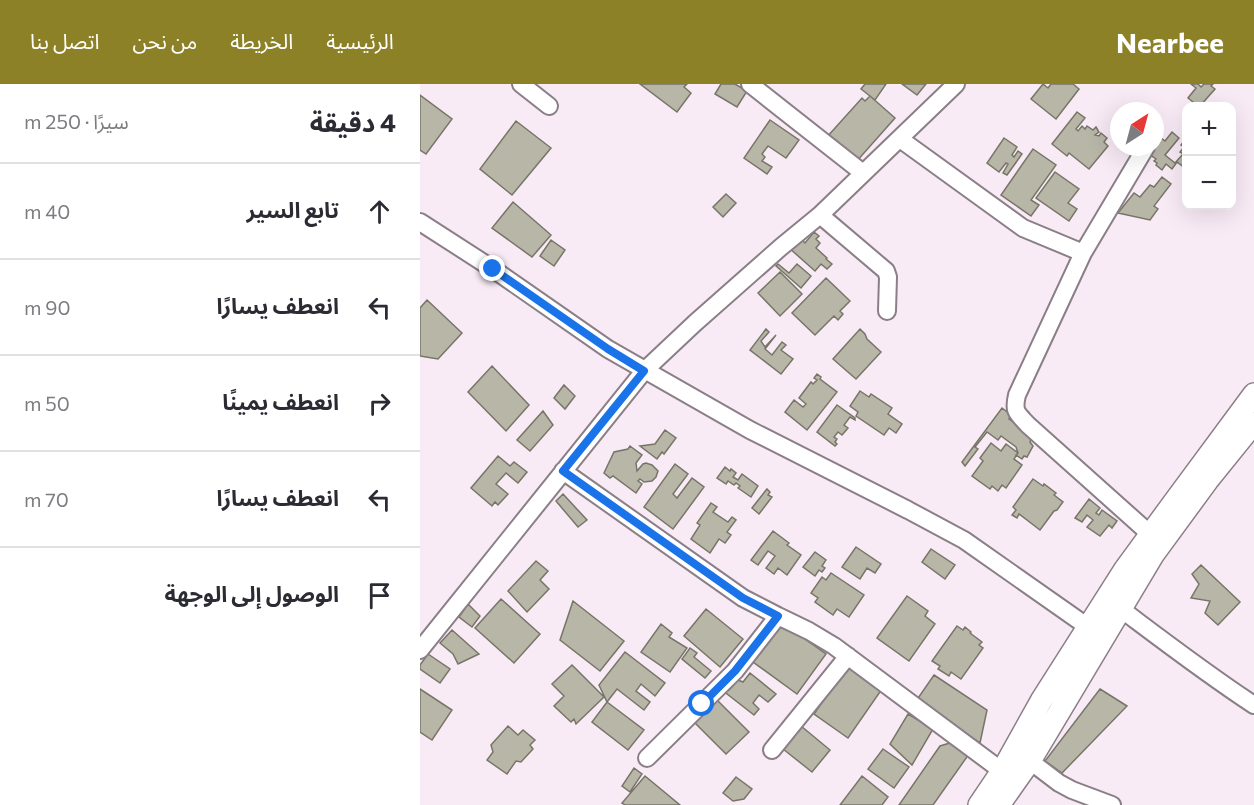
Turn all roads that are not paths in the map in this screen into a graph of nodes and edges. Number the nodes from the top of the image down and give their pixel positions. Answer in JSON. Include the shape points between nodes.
{"nodes":[{"id":1,"x":521,"y":84,"type":"edge"},
{"id":2,"x":750,"y":84,"type":"edge"},
{"id":3,"x":956,"y":84,"type":"edge"},
{"id":4,"x":549,"y":106,"type":"dead end"},
{"id":5,"x":900,"y":139,"type":"junction"},
{"id":6,"x":1141,"y":156,"type":"edge"},
{"id":7,"x":863,"y":173,"type":"junction"},
{"id":8,"x":820,"y":215,"type":"junction"},
{"id":9,"x":420,"y":222,"type":"edge"},
{"id":10,"x":1083,"y":253,"type":"junction"},
{"id":11,"x":887,"y":311,"type":"dead end"},
{"id":12,"x":644,"y":371,"type":"junction"},
{"id":13,"x":1254,"y":394,"type":"edge"},
{"id":14,"x":1254,"y":423,"type":"edge"},
{"id":15,"x":563,"y":471,"type":"junction"},
{"id":16,"x":1150,"y":534,"type":"junction"},
{"id":17,"x":1122,"y":609,"type":"junction"},
{"id":18,"x":778,"y":616,"type":"junction"},
{"id":19,"x":1088,"y":627,"type":"junction"},
{"id":20,"x":420,"y":650,"type":"edge"},
{"id":21,"x":848,"y":656,"type":"junction"},
{"id":22,"x":1254,"y":705,"type":"edge"},
{"id":23,"x":772,"y":750,"type":"dead end"},
{"id":24,"x":646,"y":758,"type":"dead end"},
{"id":25,"x":1030,"y":760,"type":"junction"},
{"id":26,"x":1002,"y":771,"type":"junction"},
{"id":27,"x":979,"y":805,"type":"edge"},
{"id":28,"x":999,"y":805,"type":"edge"},
{"id":29,"x":1112,"y":805,"type":"edge"}],
"edges":[{"from":1,"to":4,"type":"street"},
{"from":2,"to":7,"type":"street"},
{"from":3,"to":5,"type":"street"},
{"from":5,"to":7,"type":"street"},
{"from":5,"to":10,"type":"street","via":[[1023,228]]},
{"from":6,"to":10,"type":"street"},
{"from":7,"to":8,"type":"street"},
{"from":8,"to":11,"type":"street","via":[[886,271]]},
{"from":8,"to":12,"type":"street"},
{"from":9,"to":12,"type":"street"},
{"from":10,"to":16,"type":"street","via":[[1014,406],[1028,425]]},
{"from":12,"to":15,"type":"street"},
{"from":12,"to":19,"type":"street","via":[[964,540]]},
{"from":13,"to":16,"type":"street"},
{"from":14,"to":17,"type":"street","via":[[1153,555]]},
{"from":15,"to":18,"type":"street","via":[[743,598]]},
{"from":15,"to":20,"type":"street"},
{"from":16,"to":19,"type":"street"},
{"from":17,"to":22,"type":"street"},
{"from":17,"to":25,"type":"street"},
{"from":18,"to":21,"type":"street"},
{"from":18,"to":24,"type":"street","via":[[735,671]]},
{"from":19,"to":26,"type":"street"},
{"from":21,"to":23,"type":"street"},
{"from":21,"to":26,"type":"street"},
{"from":25,"to":28,"type":"street"},
{"from":25,"to":29,"type":"street","via":[[1059,783]]},
{"from":26,"to":27,"type":"street"}]}
